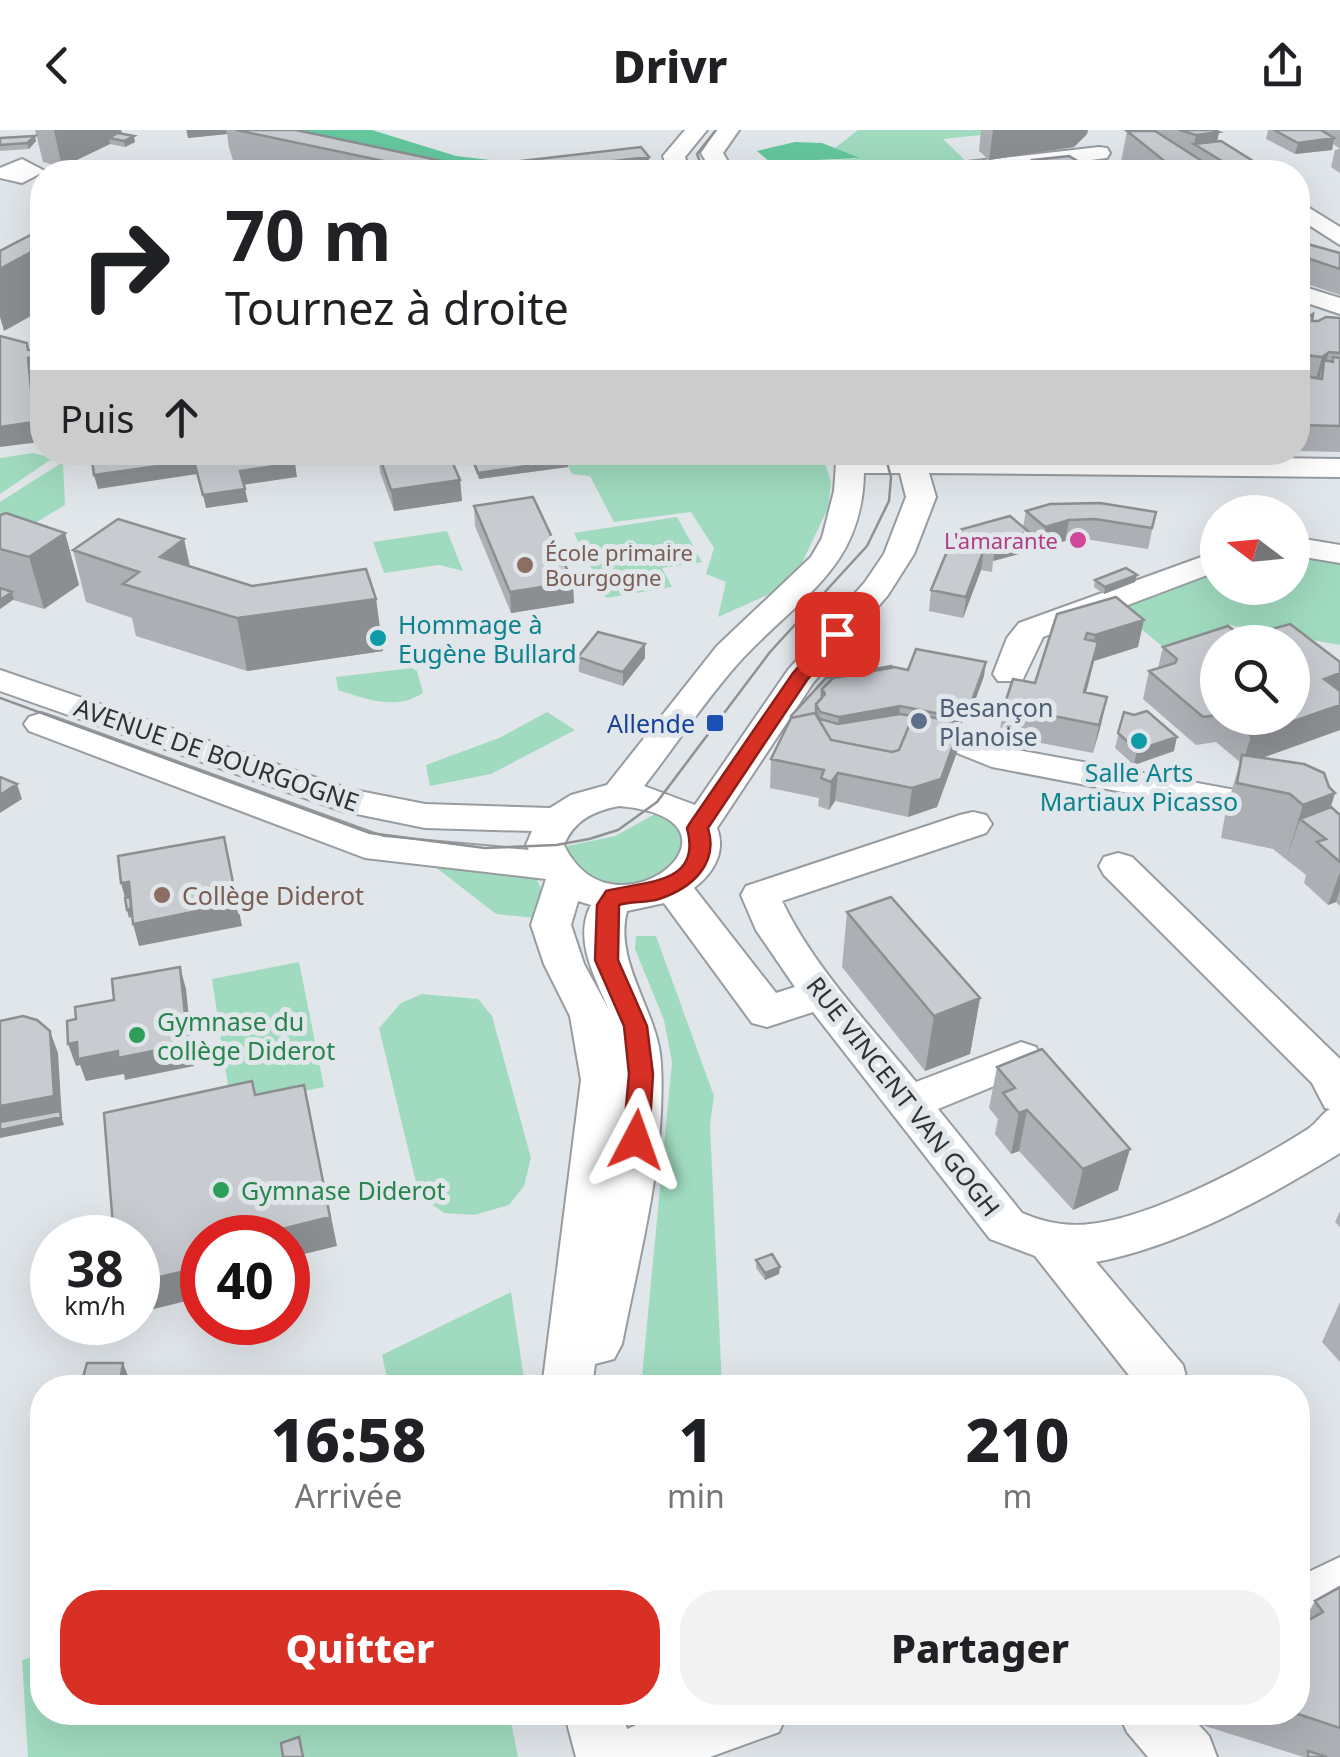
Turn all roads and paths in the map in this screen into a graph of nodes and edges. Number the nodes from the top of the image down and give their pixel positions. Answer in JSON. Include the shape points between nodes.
{"nodes":[{"id":1,"x":696,"y":130,"type":"edge"},
{"id":2,"x":728,"y":130,"type":"edge"},
{"id":3,"x":1102,"y":130,"type":"edge"},
{"id":4,"x":1099,"y":153,"type":"junction"},
{"id":5,"x":675,"y":160,"type":"edge"},
{"id":6,"x":716,"y":160,"type":"edge"},
{"id":7,"x":1040,"y":160,"type":"edge"},
{"id":8,"x":1108,"y":160,"type":"edge"},
{"id":9,"x":30,"y":186,"type":"edge"},
{"id":10,"x":11,"y":195,"type":"dead end"},
{"id":11,"x":1310,"y":217,"type":"edge"},
{"id":12,"x":1340,"y":238,"type":"edge"},
{"id":13,"x":1310,"y":296,"type":"edge"},
{"id":14,"x":1340,"y":306,"type":"edge"},
{"id":15,"x":848,"y":465,"type":"edge"},
{"id":16,"x":914,"y":465,"type":"edge"},
{"id":17,"x":1212,"y":465,"type":"edge"},
{"id":18,"x":1340,"y":468,"type":"edge"},
{"id":19,"x":1310,"y":549,"type":"edge"},
{"id":20,"x":1340,"y":554,"type":"edge"},
{"id":21,"x":1200,"y":567,"type":"edge"},
{"id":22,"x":1010,"y":674,"type":"dead end"},
{"id":23,"x":0,"y":680,"type":"edge"},
{"id":24,"x":0,"y":708,"type":"edge"},
{"id":25,"x":865,"y":730,"type":"edge"},
{"id":26,"x":619,"y":794,"type":"junction"},
{"id":27,"x":1309,"y":817,"type":"edge"},
{"id":28,"x":556,"y":820,"type":"junction"},
{"id":29,"x":973,"y":824,"type":"dead end"},
{"id":30,"x":698,"y":828,"type":"junction"},
{"id":31,"x":1118,"y":866,"type":"dead end"},
{"id":32,"x":557,"y":872,"type":"junction"},
{"id":33,"x":671,"y":886,"type":"junction"},
{"id":34,"x":614,"y":897,"type":"junction"},
{"id":35,"x":776,"y":930,"type":"junction"},
{"id":36,"x":722,"y":948,"type":"junction"},
{"id":37,"x":822,"y":993,"type":"junction"},
{"id":38,"x":1021,"y":1058,"type":"edge"},
{"id":39,"x":1340,"y":1096,"type":"edge"},
{"id":40,"x":910,"y":1102,"type":"junction"},
{"id":41,"x":1340,"y":1122,"type":"edge"},
{"id":42,"x":1050,"y":1240,"type":"junction"},
{"id":43,"x":569,"y":1375,"type":"edge"},
{"id":44,"x":591,"y":1375,"type":"edge"},
{"id":45,"x":1161,"y":1375,"type":"edge"},
{"id":46,"x":1340,"y":1583,"type":"edge"},
{"id":47,"x":1310,"y":1600,"type":"edge"},
{"id":48,"x":603,"y":1725,"type":"edge"},
{"id":49,"x":717,"y":1725,"type":"edge"},
{"id":50,"x":1160,"y":1725,"type":"edge"},
{"id":51,"x":626,"y":1753,"type":"edge"},
{"id":52,"x":1188,"y":1757,"type":"edge"}],
"edges":[{"from":1,"to":5,"type":"street"},
{"from":2,"to":6,"type":"street","via":[[712,153]]},
{"from":3,"to":4,"type":"street","via":[[1093,148]]},
{"from":4,"to":7,"type":"street"},
{"from":4,"to":8,"type":"street"},
{"from":9,"to":10,"type":"street"},
{"from":11,"to":12,"type":"street"},
{"from":13,"to":14,"type":"street"},
{"from":15,"to":26,"type":"street","via":[[849,491],[824,562],[729,653]]},
{"from":16,"to":30,"type":"street","via":[[921,497],[899,554],[800,677]]},
{"from":17,"to":18,"type":"street"},
{"from":19,"to":20,"type":"street"},
{"from":21,"to":22,"type":"street","via":[[1031,630]]},
{"from":23,"to":28,"type":"street","name":"AVENUE DE BOURGOGNE","via":[[342,800],[425,816]]},
{"from":24,"to":32,"type":"street","name":"AVENUE DE BOURGOGNE","via":[[378,849]]},
{"from":25,"to":27,"type":"street","via":[[950,741],[992,756]]},
{"from":26,"to":28,"type":"street","via":[[594,798]]},
{"from":26,"to":30,"type":"street","via":[[660,799]]},
{"from":28,"to":32,"type":"street","via":[[545,845]]},
{"from":29,"to":35,"type":"street","name":"RUE VINCENT VAN GOGH","via":[[760,895]]},
{"from":30,"to":33,"type":"street","via":[[699,859]]},
{"from":31,"to":39,"type":"street","via":[[1328,1072]]},
{"from":32,"to":34,"type":"street"},
{"from":32,"to":43,"type":"street","via":[[552,925],[592,1016],[603,1080]]},
{"from":33,"to":34,"type":"street"},
{"from":33,"to":36,"type":"street"},
{"from":34,"to":44,"type":"street","via":[[606,960],[636,1026],[641,1074],[636,1140]]},
{"from":35,"to":36,"type":"street"},
{"from":35,"to":37,"type":"street","name":"RUE VINCENT VAN GOGH"},
{"from":36,"to":37,"type":"street","via":[[768,1012]]},
{"from":37,"to":40,"type":"street","name":"RUE VINCENT VAN GOGH"},
{"from":38,"to":40,"type":"street"},
{"from":40,"to":42,"type":"street","name":"RUE VINCENT VAN GOGH","via":[[1006,1226]]},
{"from":41,"to":42,"type":"street","name":"RUE VINCENT VAN GOGH","via":[[1331,1138],[1258,1177],[1116,1240]]},
{"from":42,"to":45,"type":"street"},
{"from":46,"to":47,"type":"street"},
{"from":48,"to":51,"type":"street"},
{"from":49,"to":51,"type":"street"},
{"from":50,"to":52,"type":"street"}]}
